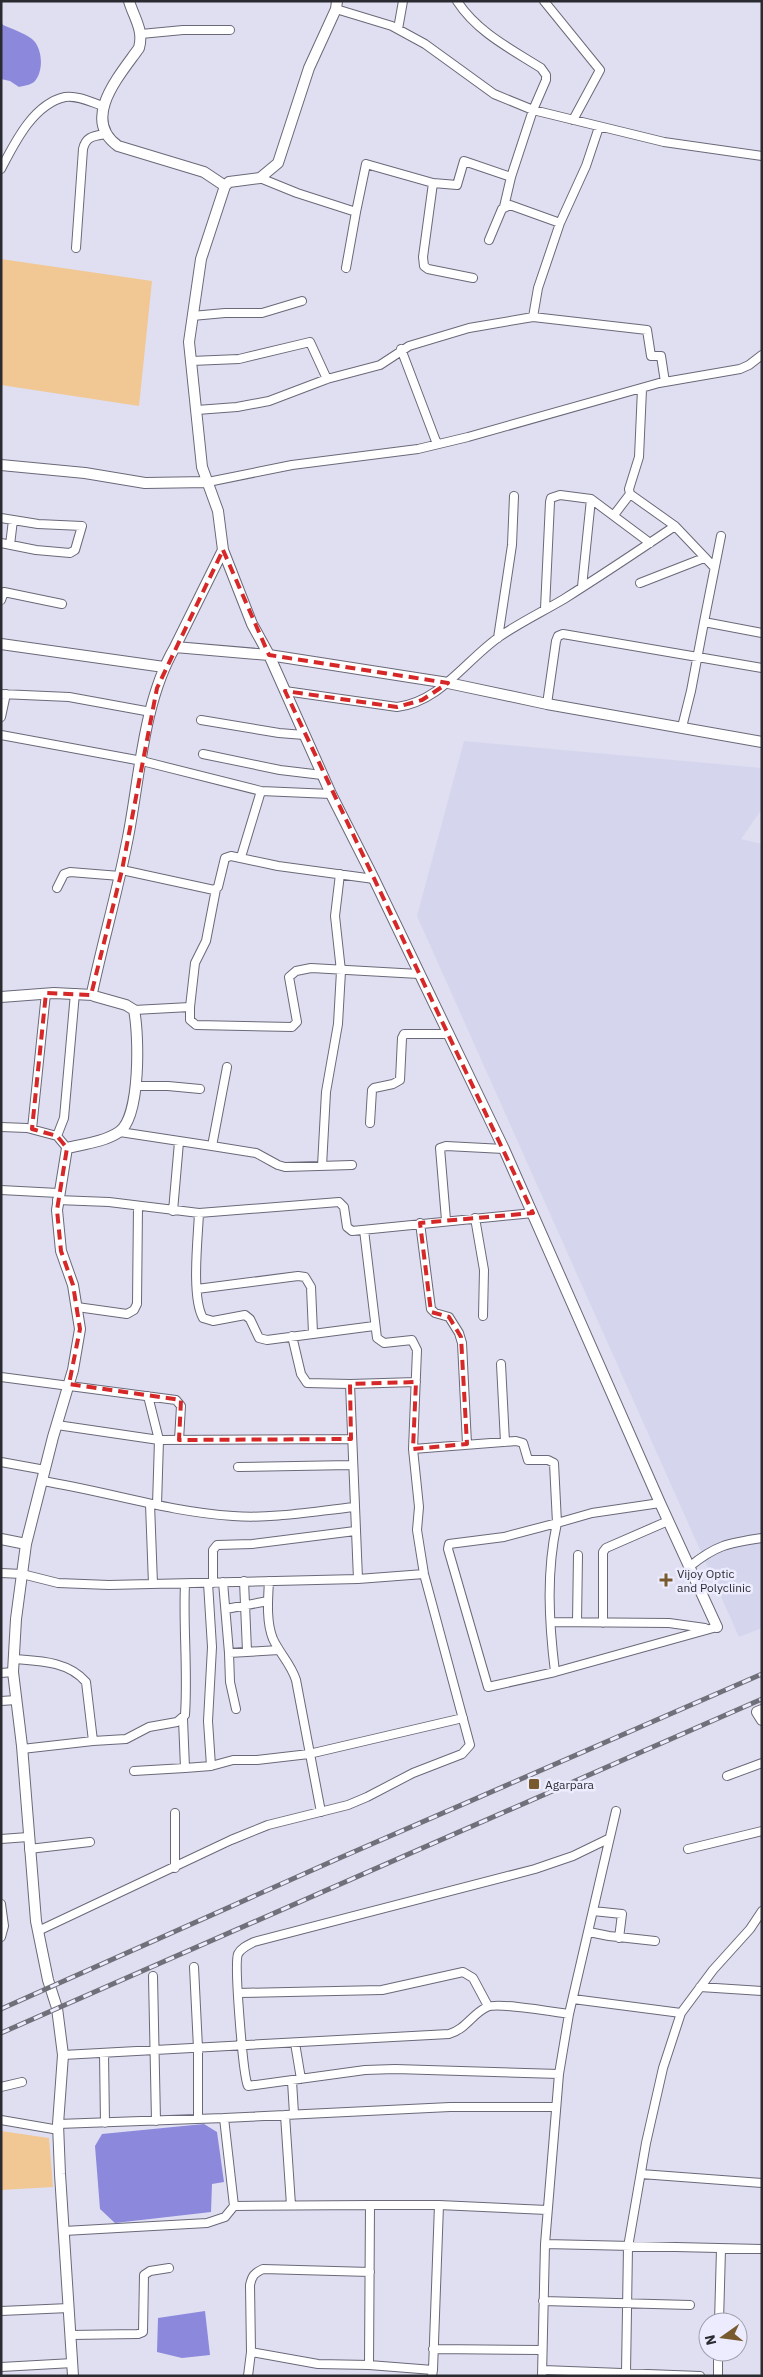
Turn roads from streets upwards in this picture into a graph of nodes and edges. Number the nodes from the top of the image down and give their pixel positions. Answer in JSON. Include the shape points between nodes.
{"nodes":[{"id":1,"x":129,"y":1,"type":"edge"},
{"id":2,"x":403,"y":1,"type":"edge"},
{"id":3,"x":457,"y":1,"type":"edge"},
{"id":4,"x":544,"y":1,"type":"edge"},
{"id":5,"x":336,"y":5,"type":"edge"},
{"id":6,"x":398,"y":29,"type":"junction"},
{"id":7,"x":230,"y":30,"type":"dead end"},
{"id":8,"x":141,"y":34,"type":"junction"},
{"id":9,"x":103,"y":106,"type":"junction"},
{"id":10,"x":533,"y":110,"type":"junction"},
{"id":11,"x":573,"y":120,"type":"junction"},
{"id":12,"x":599,"y":127,"type":"junction"},
{"id":13,"x":106,"y":134,"type":"junction"},
{"id":14,"x":762,"y":156,"type":"edge"},
{"id":15,"x":1,"y":169,"type":"edge"},
{"id":16,"x":511,"y":177,"type":"junction"},
{"id":17,"x":260,"y":178,"type":"junction"},
{"id":18,"x":433,"y":183,"type":"junction"},
{"id":19,"x":225,"y":186,"type":"junction"},
{"id":20,"x":504,"y":206,"type":"junction"},
{"id":21,"x":356,"y":212,"type":"junction"},
{"id":22,"x":560,"y":223,"type":"junction"},
{"id":23,"x":489,"y":240,"type":"dead end"},
{"id":24,"x":76,"y":248,"type":"dead end"},
{"id":25,"x":346,"y":268,"type":"dead end"},
{"id":26,"x":473,"y":278,"type":"dead end"},
{"id":27,"x":302,"y":301,"type":"dead end"},
{"id":28,"x":192,"y":316,"type":"junction"},
{"id":29,"x":533,"y":316,"type":"junction"},
{"id":30,"x":401,"y":349,"type":"junction"},
{"id":31,"x":762,"y":355,"type":"edge"},
{"id":32,"x":191,"y":361,"type":"junction"},
{"id":33,"x":327,"y":379,"type":"junction"},
{"id":34,"x":665,"y":382,"type":"junction"},
{"id":35,"x":642,"y":389,"type":"junction"},
{"id":36,"x":197,"y":410,"type":"junction"},
{"id":37,"x":437,"y":444,"type":"junction"},
{"id":38,"x":1,"y":465,"type":"edge"},
{"id":39,"x":208,"y":482,"type":"junction"},
{"id":40,"x":630,"y":494,"type":"junction"},
{"id":41,"x":514,"y":496,"type":"dead end"},
{"id":42,"x":591,"y":499,"type":"junction"},
{"id":43,"x":614,"y":515,"type":"junction"},
{"id":44,"x":1,"y":518,"type":"edge"},
{"id":45,"x":13,"y":520,"type":"junction"},
{"id":46,"x":675,"y":526,"type":"junction"},
{"id":47,"x":721,"y":536,"type":"dead end"},
{"id":48,"x":650,"y":542,"type":"junction"},
{"id":49,"x":1,"y":543,"type":"edge"},
{"id":50,"x":10,"y":545,"type":"junction"},
{"id":51,"x":223,"y":550,"type":"junction"},
{"id":52,"x":704,"y":558,"type":"junction"},
{"id":53,"x":714,"y":567,"type":"junction"},
{"id":54,"x":640,"y":583,"type":"dead end"},
{"id":55,"x":582,"y":587,"type":"junction"},
{"id":56,"x":1,"y":600,"type":"edge"},
{"id":57,"x":62,"y":604,"type":"dead end"},
{"id":58,"x":545,"y":609,"type":"junction"},
{"id":59,"x":704,"y":622,"type":"junction"},
{"id":60,"x":762,"y":633,"type":"edge"},
{"id":61,"x":498,"y":638,"type":"junction"},
{"id":62,"x":1,"y":644,"type":"edge"},
{"id":63,"x":175,"y":647,"type":"junction"},
{"id":64,"x":269,"y":655,"type":"junction"},
{"id":65,"x":696,"y":658,"type":"junction"},
{"id":66,"x":164,"y":667,"type":"junction"},
{"id":67,"x":762,"y":668,"type":"edge"},
{"id":68,"x":448,"y":682,"type":"junction"},
{"id":69,"x":285,"y":691,"type":"junction"},
{"id":70,"x":4,"y":694,"type":"edge"},
{"id":71,"x":547,"y":704,"type":"junction"},
{"id":72,"x":152,"y":712,"type":"junction"},
{"id":73,"x":1,"y":717,"type":"edge"},
{"id":74,"x":201,"y":720,"type":"dead end"},
{"id":75,"x":682,"y":728,"type":"junction"},
{"id":76,"x":1,"y":735,"type":"edge"},
{"id":77,"x":304,"y":735,"type":"junction"},
{"id":78,"x":762,"y":742,"type":"edge"},
{"id":79,"x":203,"y":754,"type":"dead end"},
{"id":80,"x":142,"y":761,"type":"junction"},
{"id":81,"x":322,"y":775,"type":"junction"},
{"id":82,"x":260,"y":791,"type":"junction"},
{"id":83,"x":331,"y":794,"type":"junction"},
{"id":84,"x":241,"y":857,"type":"junction"},
{"id":85,"x":121,"y":873,"type":"junction"},
{"id":86,"x":340,"y":874,"type":"junction"},
{"id":87,"x":374,"y":879,"type":"junction"},
{"id":88,"x":57,"y":888,"type":"dead end"},
{"id":89,"x":216,"y":889,"type":"junction"},
{"id":90,"x":341,"y":971,"type":"junction"},
{"id":91,"x":418,"y":974,"type":"junction"},
{"id":92,"x":46,"y":993,"type":"junction"},
{"id":93,"x":76,"y":993,"type":"junction"},
{"id":94,"x":93,"y":995,"type":"junction"},
{"id":95,"x":1,"y":997,"type":"edge"},
{"id":96,"x":190,"y":1007,"type":"junction"},
{"id":97,"x":134,"y":1010,"type":"junction"},
{"id":98,"x":449,"y":1034,"type":"junction"},
{"id":99,"x":227,"y":1067,"type":"dead end"},
{"id":100,"x":136,"y":1086,"type":"junction"},
{"id":101,"x":200,"y":1089,"type":"dead end"},
{"id":102,"x":370,"y":1123,"type":"dead end"},
{"id":103,"x":1,"y":1127,"type":"edge"},
{"id":104,"x":32,"y":1129,"type":"junction"},
{"id":105,"x":120,"y":1132,"type":"junction"},
{"id":106,"x":56,"y":1136,"type":"junction"},
{"id":107,"x":179,"y":1142,"type":"junction"},
{"id":108,"x":212,"y":1146,"type":"junction"},
{"id":109,"x":67,"y":1148,"type":"junction"},
{"id":110,"x":504,"y":1149,"type":"junction"},
{"id":111,"x":352,"y":1165,"type":"dead end"},
{"id":112,"x":322,"y":1166,"type":"junction"},
{"id":113,"x":1,"y":1190,"type":"edge"},
{"id":114,"x":58,"y":1197,"type":"junction"},
{"id":115,"x":138,"y":1206,"type":"junction"},
{"id":116,"x":173,"y":1211,"type":"junction"},
{"id":117,"x":199,"y":1213,"type":"junction"},
{"id":118,"x":533,"y":1213,"type":"junction"},
{"id":119,"x":475,"y":1218,"type":"junction"},
{"id":120,"x":446,"y":1220,"type":"junction"},
{"id":121,"x":420,"y":1222,"type":"junction"},
{"id":122,"x":364,"y":1230,"type":"junction"},
{"id":123,"x":197,"y":1289,"type":"junction"},
{"id":124,"x":77,"y":1307,"type":"junction"},
{"id":125,"x":483,"y":1316,"type":"dead end"},
{"id":126,"x":374,"y":1326,"type":"junction"},
{"id":127,"x":313,"y":1333,"type":"junction"},
{"id":128,"x":292,"y":1336,"type":"junction"},
{"id":129,"x":501,"y":1364,"type":"dead end"},
{"id":130,"x":1,"y":1376,"type":"edge"},
{"id":131,"x":416,"y":1382,"type":"junction"},
{"id":132,"x":68,"y":1384,"type":"junction"},
{"id":133,"x":350,"y":1384,"type":"junction"},
{"id":134,"x":148,"y":1396,"type":"junction"},
{"id":135,"x":56,"y":1425,"type":"junction"},
{"id":136,"x":351,"y":1439,"type":"junction"},
{"id":137,"x":159,"y":1440,"type":"junction"},
{"id":138,"x":179,"y":1440,"type":"junction"},
{"id":139,"x":505,"y":1442,"type":"junction"},
{"id":140,"x":467,"y":1444,"type":"junction"},
{"id":141,"x":413,"y":1449,"type":"junction"},
{"id":142,"x":1,"y":1462,"type":"edge"},
{"id":143,"x":352,"y":1465,"type":"junction"},
{"id":144,"x":238,"y":1467,"type":"dead end"},
{"id":145,"x":45,"y":1470,"type":"junction"},
{"id":146,"x":42,"y":1481,"type":"junction"},
{"id":147,"x":660,"y":1503,"type":"junction"},
{"id":148,"x":154,"y":1504,"type":"junction"},
{"id":149,"x":355,"y":1507,"type":"junction"},
{"id":150,"x":668,"y":1521,"type":"junction"},
{"id":151,"x":557,"y":1523,"type":"junction"},
{"id":152,"x":355,"y":1531,"type":"junction"},
{"id":153,"x":762,"y":1538,"type":"edge"},
{"id":154,"x":1,"y":1539,"type":"edge"},
{"id":155,"x":26,"y":1544,"type":"junction"},
{"id":156,"x":578,"y":1555,"type":"dead end"},
{"id":157,"x":689,"y":1567,"type":"junction"},
{"id":158,"x":1,"y":1573,"type":"edge"},
{"id":159,"x":22,"y":1574,"type":"junction"},
{"id":160,"x":424,"y":1574,"type":"junction"},
{"id":161,"x":358,"y":1579,"type":"junction"},
{"id":162,"x":244,"y":1581,"type":"junction"},
{"id":163,"x":268,"y":1581,"type":"junction"},
{"id":164,"x":223,"y":1582,"type":"junction"},
{"id":165,"x":210,"y":1583,"type":"junction"},
{"id":166,"x":153,"y":1584,"type":"junction"},
{"id":167,"x":185,"y":1584,"type":"junction"},
{"id":168,"x":268,"y":1601,"type":"junction"},
{"id":169,"x":244,"y":1605,"type":"junction"},
{"id":170,"x":226,"y":1609,"type":"junction"},
{"id":171,"x":551,"y":1622,"type":"junction"},
{"id":172,"x":577,"y":1622,"type":"junction"},
{"id":173,"x":603,"y":1622,"type":"junction"},
{"id":174,"x":712,"y":1628,"type":"junction"},
{"id":175,"x":279,"y":1650,"type":"junction"},
{"id":176,"x":247,"y":1651,"type":"junction"},
{"id":177,"x":229,"y":1652,"type":"junction"},
{"id":178,"x":14,"y":1659,"type":"junction"},
{"id":179,"x":13,"y":1672,"type":"junction"},
{"id":180,"x":555,"y":1672,"type":"junction"},
{"id":181,"x":1,"y":1673,"type":"edge"},
{"id":182,"x":16,"y":1700,"type":"junction"},
{"id":183,"x":1,"y":1701,"type":"edge"},
{"id":184,"x":236,"y":1709,"type":"dead end"},
{"id":185,"x":762,"y":1710,"type":"edge"},
{"id":186,"x":463,"y":1718,"type":"junction"},
{"id":187,"x":183,"y":1719,"type":"junction"},
{"id":188,"x":762,"y":1720,"type":"edge"},
{"id":189,"x":94,"y":1741,"type":"junction"},
{"id":190,"x":22,"y":1749,"type":"junction"},
{"id":191,"x":309,"y":1754,"type":"junction"},
{"id":192,"x":762,"y":1763,"type":"edge"},
{"id":193,"x":212,"y":1766,"type":"junction"},
{"id":194,"x":185,"y":1768,"type":"junction"},
{"id":195,"x":134,"y":1771,"type":"dead end"},
{"id":196,"x":727,"y":1776,"type":"dead end"},
{"id":197,"x":616,"y":1811,"type":"dead end"},
{"id":198,"x":321,"y":1812,"type":"junction"},
{"id":199,"x":175,"y":1813,"type":"dead end"},
{"id":200,"x":762,"y":1830,"type":"edge"},
{"id":201,"x":28,"y":1837,"type":"junction"},
{"id":202,"x":1,"y":1839,"type":"edge"},
{"id":203,"x":608,"y":1839,"type":"junction"},
{"id":204,"x":90,"y":1842,"type":"dead end"},
{"id":205,"x":688,"y":1848,"type":"dead end"},
{"id":206,"x":29,"y":1849,"type":"junction"},
{"id":207,"x":175,"y":1868,"type":"junction"},
{"id":208,"x":1,"y":1904,"type":"edge"},
{"id":209,"x":593,"y":1911,"type":"junction"},
{"id":210,"x":762,"y":1911,"type":"edge"},
{"id":211,"x":38,"y":1931,"type":"junction"},
{"id":212,"x":589,"y":1932,"type":"junction"},
{"id":213,"x":1,"y":1936,"type":"edge"},
{"id":214,"x":619,"y":1938,"type":"junction"},
{"id":215,"x":654,"y":1940,"type":"dead end"},
{"id":216,"x":194,"y":1967,"type":"dead end"},
{"id":217,"x":153,"y":1976,"type":"dead end"},
{"id":218,"x":700,"y":1987,"type":"junction"},
{"id":219,"x":762,"y":1992,"type":"edge"},
{"id":220,"x":238,"y":1993,"type":"junction"},
{"id":221,"x":573,"y":1999,"type":"junction"},
{"id":222,"x":488,"y":2006,"type":"junction"},
{"id":223,"x":569,"y":2014,"type":"junction"},
{"id":224,"x":681,"y":2014,"type":"junction"},
{"id":225,"x":296,"y":2043,"type":"junction"},
{"id":226,"x":243,"y":2045,"type":"junction"},
{"id":227,"x":198,"y":2048,"type":"junction"},
{"id":228,"x":154,"y":2049,"type":"junction"},
{"id":229,"x":104,"y":2053,"type":"junction"},
{"id":230,"x":63,"y":2055,"type":"junction"},
{"id":231,"x":558,"y":2074,"type":"junction"},
{"id":232,"x":302,"y":2079,"type":"junction"},
{"id":233,"x":292,"y":2081,"type":"junction"},
{"id":234,"x":22,"y":2082,"type":"dead end"},
{"id":235,"x":1,"y":2087,"type":"edge"},
{"id":236,"x":556,"y":2107,"type":"junction"},
{"id":237,"x":289,"y":2114,"type":"junction"},
{"id":238,"x":224,"y":2118,"type":"junction"},
{"id":239,"x":198,"y":2119,"type":"junction"},
{"id":240,"x":1,"y":2120,"type":"edge"},
{"id":241,"x":156,"y":2121,"type":"junction"},
{"id":242,"x":105,"y":2123,"type":"junction"},
{"id":243,"x":59,"y":2127,"type":"junction"},
{"id":244,"x":642,"y":2174,"type":"junction"},
{"id":245,"x":762,"y":2183,"type":"edge"},
{"id":246,"x":370,"y":2204,"type":"junction"},
{"id":247,"x":291,"y":2205,"type":"junction"},
{"id":248,"x":439,"y":2205,"type":"junction"},
{"id":249,"x":234,"y":2206,"type":"junction"},
{"id":250,"x":547,"y":2210,"type":"junction"},
{"id":251,"x":64,"y":2231,"type":"junction"},
{"id":252,"x":545,"y":2244,"type":"junction"},
{"id":253,"x":628,"y":2247,"type":"junction"},
{"id":254,"x":721,"y":2249,"type":"junction"},
{"id":255,"x":762,"y":2249,"type":"edge"},
{"id":256,"x":169,"y":2268,"type":"dead end"},
{"id":257,"x":370,"y":2272,"type":"junction"},
{"id":258,"x":543,"y":2301,"type":"junction"},
{"id":259,"x":626,"y":2303,"type":"junction"},
{"id":260,"x":690,"y":2305,"type":"dead end"},
{"id":261,"x":69,"y":2308,"type":"junction"},
{"id":262,"x":1,"y":2311,"type":"edge"},
{"id":263,"x":719,"y":2312,"type":"edge"},
{"id":264,"x":70,"y":2335,"type":"junction"},
{"id":265,"x":433,"y":2350,"type":"junction"},
{"id":266,"x":542,"y":2350,"type":"junction"},
{"id":267,"x":251,"y":2352,"type":"junction"},
{"id":268,"x":718,"y":2362,"type":"edge"},
{"id":269,"x":73,"y":2363,"type":"junction"},
{"id":270,"x":369,"y":2365,"type":"junction"},
{"id":271,"x":4,"y":2370,"type":"edge"},
{"id":272,"x":432,"y":2373,"type":"edge"},
{"id":273,"x":543,"y":2373,"type":"edge"},
{"id":274,"x":626,"y":2373,"type":"junction"},
{"id":275,"x":73,"y":2376,"type":"edge"},
{"id":276,"x":248,"y":2376,"type":"edge"},
{"id":277,"x":700,"y":2376,"type":"edge"},
{"id":278,"x":718,"y":2376,"type":"edge"}],
"edges":[{"from":1,"to":8,"type":"street"},
{"from":2,"to":6,"type":"street"},
{"from":3,"to":10,"type":"street","via":[[488,34],[544,72],[546,80]]},
{"from":4,"to":11,"type":"street","via":[[600,70]]},
{"from":5,"to":6,"type":"street"},
{"from":5,"to":17,"type":"street","via":[[309,68],[278,163]]},
{"from":6,"to":10,"type":"street","via":[[425,44],[494,94]]},
{"from":7,"to":8,"type":"street"},
{"from":8,"to":9,"type":"street","via":[[139,48],[110,88]]},
{"from":9,"to":13,"type":"street"},
{"from":9,"to":15,"type":"street","via":[[65,97],[48,105],[20,131]]},
{"from":10,"to":11,"type":"street"},
{"from":10,"to":16,"type":"street"},
{"from":11,"to":12,"type":"street"},
{"from":12,"to":14,"type":"street","via":[[664,142]]},
{"from":12,"to":22,"type":"street","via":[[586,166]]},
{"from":13,"to":19,"type":"street","via":[[118,146],[204,172]]},
{"from":13,"to":24,"type":"street","via":[[91,136],[83,149]]},
{"from":16,"to":18,"type":"street","via":[[464,162],[457,185]]},
{"from":16,"to":20,"type":"street"},
{"from":17,"to":19,"type":"street","via":[[229,182]]},
{"from":17,"to":21,"type":"street"},
{"from":18,"to":21,"type":"street","via":[[366,164]]},
{"from":18,"to":26,"type":"street","via":[[422,257],[424,266]]},
{"from":19,"to":28,"type":"street","via":[[201,259]]},
{"from":20,"to":22,"type":"street","via":[[513,206]]},
{"from":20,"to":23,"type":"street"},
{"from":21,"to":25,"type":"street"},
{"from":22,"to":29,"type":"street","via":[[538,288]]},
{"from":27,"to":28,"type":"street","via":[[262,313]]},
{"from":28,"to":32,"type":"street"},
{"from":29,"to":30,"type":"street","via":[[470,328]]},
{"from":29,"to":34,"type":"street","via":[[648,330],[651,356],[661,356]]},
{"from":30,"to":33,"type":"street","via":[[380,365]]},
{"from":30,"to":37,"type":"street"},
{"from":31,"to":34,"type":"street","via":[[740,369]]},
{"from":32,"to":33,"type":"street","via":[[239,359],[310,342]]},
{"from":32,"to":36,"type":"street"},
{"from":33,"to":36,"type":"street","via":[[269,401]]},
{"from":34,"to":35,"type":"street"},
{"from":35,"to":37,"type":"street"},
{"from":35,"to":40,"type":"street","via":[[640,451]]},
{"from":36,"to":39,"type":"street","via":[[202,467]]},
{"from":37,"to":39,"type":"street","via":[[276,467]]},
{"from":38,"to":39,"type":"street","via":[[86,473],[145,483]]},
{"from":39,"to":51,"type":"street","via":[[218,511]]},
{"from":40,"to":43,"type":"street"},
{"from":40,"to":46,"type":"street"},
{"from":41,"to":61,"type":"street","via":[[512,545]]},
{"from":42,"to":43,"type":"street"},
{"from":42,"to":55,"type":"street"},
{"from":42,"to":58,"type":"street","via":[[560,495],[551,498]]},
{"from":43,"to":48,"type":"street"},
{"from":44,"to":45,"type":"street"},
{"from":45,"to":50,"type":"street"},
{"from":45,"to":50,"type":"street","via":[[82,526],[75,550],[70,553]]},
{"from":46,"to":48,"type":"street"},
{"from":46,"to":52,"type":"street"},
{"from":47,"to":53,"type":"street"},
{"from":48,"to":55,"type":"street"},
{"from":49,"to":50,"type":"street"},
{"from":51,"to":63,"type":"street"},
{"from":51,"to":64,"type":"street","via":[[252,624]]},
{"from":52,"to":53,"type":"street"},
{"from":52,"to":54,"type":"street"},
{"from":53,"to":59,"type":"street"},
{"from":55,"to":58,"type":"street"},
{"from":56,"to":57,"type":"street","via":[[4,592]]},
{"from":58,"to":61,"type":"street"},
{"from":59,"to":60,"type":"street"},
{"from":59,"to":65,"type":"street"},
{"from":61,"to":68,"type":"street"},
{"from":62,"to":66,"type":"street"},
{"from":63,"to":64,"type":"street"},
{"from":63,"to":66,"type":"street"},
{"from":64,"to":68,"type":"street"},
{"from":64,"to":69,"type":"street"},
{"from":65,"to":67,"type":"street"},
{"from":65,"to":71,"type":"street","via":[[563,634],[556,641]]},
{"from":65,"to":75,"type":"street"},
{"from":66,"to":72,"type":"street"},
{"from":68,"to":69,"type":"street","via":[[422,700],[397,707]]},
{"from":68,"to":71,"type":"street"},
{"from":69,"to":77,"type":"street"},
{"from":70,"to":72,"type":"street","via":[[69,697]]},
{"from":70,"to":73,"type":"street"},
{"from":71,"to":75,"type":"street"},
{"from":72,"to":80,"type":"street"},
{"from":74,"to":77,"type":"street"},
{"from":75,"to":78,"type":"street"},
{"from":76,"to":80,"type":"street"},
{"from":77,"to":81,"type":"street"},
{"from":79,"to":81,"type":"street"},
{"from":80,"to":82,"type":"street"},
{"from":80,"to":85,"type":"street"},
{"from":81,"to":83,"type":"street"},
{"from":82,"to":83,"type":"street"},
{"from":82,"to":84,"type":"street"},
{"from":83,"to":87,"type":"street"},
{"from":84,"to":86,"type":"street","via":[[278,866]]},
{"from":84,"to":89,"type":"street","via":[[225,858]]},
{"from":85,"to":88,"type":"street","via":[[70,872],[64,874]]},
{"from":85,"to":89,"type":"street"},
{"from":85,"to":94,"type":"street"},
{"from":86,"to":87,"type":"street"},
{"from":86,"to":90,"type":"street","via":[[335,925]]},
{"from":87,"to":91,"type":"street"},
{"from":89,"to":96,"type":"street","via":[[206,941],[195,963]]},
{"from":90,"to":91,"type":"street"},
{"from":90,"to":96,"type":"street","via":[[311,968],[292,973],[289,984],[297,1022],[292,1027],[196,1025],[190,1020]]},
{"from":90,"to":112,"type":"street","via":[[338,1024],[325,1102]]},
{"from":91,"to":98,"type":"street"},
{"from":92,"to":93,"type":"street"},
{"from":92,"to":95,"type":"street"},
{"from":92,"to":104,"type":"street"},
{"from":93,"to":94,"type":"street"},
{"from":93,"to":106,"type":"street","via":[[64,1118]]},
{"from":94,"to":97,"type":"street"},
{"from":96,"to":97,"type":"street"},
{"from":97,"to":100,"type":"street","via":[[137,1024]]},
{"from":98,"to":102,"type":"street","via":[[404,1034],[400,1080],[372,1090]]},
{"from":98,"to":110,"type":"street"},
{"from":99,"to":108,"type":"street"},
{"from":100,"to":101,"type":"street"},
{"from":100,"to":105,"type":"street"},
{"from":103,"to":104,"type":"street"},
{"from":104,"to":106,"type":"street"},
{"from":105,"to":107,"type":"street"},
{"from":105,"to":109,"type":"street"},
{"from":106,"to":109,"type":"street"},
{"from":107,"to":108,"type":"street"},
{"from":107,"to":116,"type":"street"},
{"from":108,"to":112,"type":"street","via":[[256,1152],[285,1167]]},
{"from":109,"to":114,"type":"street"},
{"from":110,"to":118,"type":"street"},
{"from":110,"to":120,"type":"street","via":[[440,1148]]},
{"from":111,"to":112,"type":"street"},
{"from":113,"to":114,"type":"street"},
{"from":114,"to":115,"type":"street"},
{"from":114,"to":124,"type":"street","via":[[61,1251],[74,1285]]},
{"from":115,"to":116,"type":"street"},
{"from":115,"to":124,"type":"street","via":[[137,1304],[134,1310],[127,1314]]},
{"from":116,"to":117,"type":"street"},
{"from":117,"to":122,"type":"street","via":[[339,1202],[344,1207],[348,1229]]},
{"from":117,"to":123,"type":"street"},
{"from":118,"to":119,"type":"street"},
{"from":118,"to":147,"type":"street"},
{"from":119,"to":120,"type":"street"},
{"from":119,"to":125,"type":"street","via":[[484,1270]]},
{"from":120,"to":121,"type":"street"},
{"from":121,"to":122,"type":"street"},
{"from":121,"to":140,"type":"street","via":[[431,1308],[435,1313],[449,1317],[461,1338]]},
{"from":122,"to":126,"type":"street"},
{"from":123,"to":127,"type":"street","via":[[305,1277],[311,1286]]},
{"from":123,"to":128,"type":"street","via":[[201,1314],[208,1321],[245,1315],[258,1338],[267,1340]]},
{"from":124,"to":132,"type":"street","via":[[80,1329]]},
{"from":126,"to":127,"type":"street"},
{"from":126,"to":131,"type":"street","via":[[379,1342],[407,1339],[415,1344]]},
{"from":127,"to":128,"type":"street"},
{"from":128,"to":133,"type":"street","via":[[306,1383]]},
{"from":129,"to":139,"type":"street"},
{"from":130,"to":132,"type":"street"},
{"from":131,"to":133,"type":"street"},
{"from":131,"to":141,"type":"street"},
{"from":132,"to":134,"type":"street"},
{"from":132,"to":135,"type":"street"},
{"from":133,"to":136,"type":"street"},
{"from":134,"to":137,"type":"street"},
{"from":134,"to":138,"type":"street","via":[[179,1402]]},
{"from":135,"to":137,"type":"street"},
{"from":135,"to":145,"type":"street"},
{"from":136,"to":138,"type":"street"},
{"from":136,"to":143,"type":"street"},
{"from":137,"to":138,"type":"street"},
{"from":137,"to":148,"type":"street"},
{"from":139,"to":140,"type":"street"},
{"from":139,"to":151,"type":"street","via":[[523,1443],[528,1460],[548,1460],[554,1464]]},
{"from":140,"to":141,"type":"street"},
{"from":141,"to":160,"type":"street","via":[[419,1506],[417,1530]]},
{"from":142,"to":145,"type":"street"},
{"from":143,"to":144,"type":"street"},
{"from":143,"to":149,"type":"street"},
{"from":145,"to":146,"type":"street"},
{"from":146,"to":148,"type":"street"},
{"from":146,"to":155,"type":"street"},
{"from":147,"to":150,"type":"street"},
{"from":147,"to":151,"type":"street","via":[[592,1513]]},
{"from":148,"to":149,"type":"street","via":[[233,1516],[275,1516]]},
{"from":148,"to":166,"type":"street"},
{"from":149,"to":152,"type":"street"},
{"from":150,"to":157,"type":"street"},
{"from":150,"to":173,"type":"street","via":[[603,1552]]},
{"from":151,"to":171,"type":"street","via":[[550,1565]]},
{"from":151,"to":180,"type":"street","via":[[504,1537],[452,1543],[448,1549],[488,1687]]},
{"from":152,"to":161,"type":"street"},
{"from":152,"to":165,"type":"street","via":[[252,1544],[217,1545],[213,1550]]},
{"from":153,"to":157,"type":"street","via":[[721,1545]]},
{"from":154,"to":155,"type":"street"},
{"from":155,"to":159,"type":"street"},
{"from":156,"to":172,"type":"street"},
{"from":157,"to":174,"type":"street"},
{"from":158,"to":159,"type":"street"},
{"from":159,"to":166,"type":"street","via":[[58,1583]]},
{"from":159,"to":178,"type":"street"},
{"from":160,"to":161,"type":"street"},
{"from":160,"to":186,"type":"street"},
{"from":161,"to":163,"type":"street"},
{"from":162,"to":163,"type":"street"},
{"from":162,"to":164,"type":"street"},
{"from":162,"to":169,"type":"street"},
{"from":163,"to":168,"type":"street"},
{"from":164,"to":165,"type":"street"},
{"from":164,"to":170,"type":"street"},
{"from":165,"to":167,"type":"street"},
{"from":165,"to":193,"type":"street","via":[[212,1647],[208,1721]]},
{"from":166,"to":167,"type":"street"},
{"from":167,"to":187,"type":"street","via":[[186,1699]]},
{"from":168,"to":169,"type":"street"},
{"from":168,"to":175,"type":"street","via":[[271,1632]]},
{"from":169,"to":170,"type":"street"},
{"from":169,"to":176,"type":"street"},
{"from":170,"to":177,"type":"street"},
{"from":171,"to":172,"type":"street"},
{"from":171,"to":180,"type":"street"},
{"from":172,"to":173,"type":"street"},
{"from":173,"to":174,"type":"street","via":[[669,1623]]},
{"from":174,"to":180,"type":"street"},
{"from":175,"to":176,"type":"street"},
{"from":175,"to":191,"type":"street","via":[[296,1680]]},
{"from":176,"to":177,"type":"street"},
{"from":177,"to":184,"type":"street","via":[[230,1682]]},
{"from":178,"to":179,"type":"street"},
{"from":178,"to":189,"type":"street","via":[[53,1663],[86,1682]]},
{"from":179,"to":181,"type":"street"},
{"from":179,"to":182,"type":"street"},
{"from":182,"to":183,"type":"street"},
{"from":182,"to":190,"type":"street"},
{"from":185,"to":188,"type":"street","via":[[757,1712]]},
{"from":186,"to":191,"type":"street"},
{"from":186,"to":198,"type":"street","via":[[470,1741],[467,1750],[368,1797]]},
{"from":187,"to":189,"type":"street","via":[[149,1728],[126,1739]]},
{"from":187,"to":194,"type":"street"},
{"from":189,"to":190,"type":"street"},
{"from":190,"to":201,"type":"street"},
{"from":191,"to":193,"type":"street","via":[[233,1760]]},
{"from":191,"to":198,"type":"street"},
{"from":192,"to":196,"type":"street"},
{"from":193,"to":194,"type":"street"},
{"from":194,"to":195,"type":"street"},
{"from":197,"to":203,"type":"street"},
{"from":198,"to":207,"type":"street","via":[[250,1832]]},
{"from":199,"to":207,"type":"street"},
{"from":200,"to":205,"type":"street"},
{"from":201,"to":202,"type":"street"},
{"from":201,"to":206,"type":"street"},
{"from":203,"to":209,"type":"street"},
{"from":203,"to":220,"type":"street","via":[[535,1869],[254,1942],[238,1954]]},
{"from":204,"to":206,"type":"street"},
{"from":206,"to":211,"type":"street"},
{"from":207,"to":211,"type":"street"},
{"from":208,"to":213,"type":"street","via":[[4,1926]]},
{"from":209,"to":212,"type":"street"},
{"from":209,"to":214,"type":"street","via":[[622,1914]]},
{"from":210,"to":218,"type":"street"},
{"from":211,"to":230,"type":"street","via":[[57,2008]]},
{"from":212,"to":214,"type":"street"},
{"from":212,"to":221,"type":"street"},
{"from":214,"to":215,"type":"street"},
{"from":216,"to":227,"type":"street"},
{"from":217,"to":228,"type":"street"},
{"from":218,"to":219,"type":"street"},
{"from":218,"to":224,"type":"street"},
{"from":220,"to":222,"type":"street","via":[[382,1990],[463,1972],[473,1978]]},
{"from":220,"to":226,"type":"street"},
{"from":221,"to":223,"type":"street"},
{"from":221,"to":224,"type":"street"},
{"from":222,"to":223,"type":"street"},
{"from":222,"to":225,"type":"street","via":[[462,2029],[449,2034]]},
{"from":223,"to":231,"type":"street"},
{"from":224,"to":244,"type":"street","via":[[653,2107]]},
{"from":225,"to":226,"type":"street"},
{"from":225,"to":232,"type":"street"},
{"from":226,"to":227,"type":"street"},
{"from":226,"to":233,"type":"street","via":[[248,2086]]},
{"from":227,"to":228,"type":"street"},
{"from":227,"to":239,"type":"street"},
{"from":228,"to":229,"type":"street"},
{"from":228,"to":241,"type":"street"},
{"from":229,"to":230,"type":"street"},
{"from":229,"to":242,"type":"street"},
{"from":230,"to":243,"type":"street"},
{"from":231,"to":232,"type":"street","via":[[395,2069]]},
{"from":231,"to":236,"type":"street"},
{"from":232,"to":233,"type":"street"},
{"from":233,"to":237,"type":"street"},
{"from":234,"to":235,"type":"street"},
{"from":236,"to":237,"type":"street","via":[[450,2107]]},
{"from":236,"to":250,"type":"street"},
{"from":237,"to":238,"type":"street"},
{"from":237,"to":247,"type":"street"},
{"from":238,"to":239,"type":"street"},
{"from":238,"to":249,"type":"street"},
{"from":239,"to":241,"type":"street"},
{"from":240,"to":243,"type":"street"},
{"from":241,"to":242,"type":"street"},
{"from":242,"to":243,"type":"street"},
{"from":243,"to":251,"type":"street"},
{"from":244,"to":245,"type":"street"},
{"from":244,"to":253,"type":"street"},
{"from":246,"to":247,"type":"street"},
{"from":246,"to":248,"type":"street"},
{"from":246,"to":257,"type":"street"},
{"from":247,"to":249,"type":"street"},
{"from":248,"to":250,"type":"street"},
{"from":248,"to":265,"type":"street"},
{"from":249,"to":251,"type":"street","via":[[225,2217],[207,2223]]},
{"from":250,"to":252,"type":"street"},
{"from":251,"to":261,"type":"street"},
{"from":252,"to":253,"type":"street"},
{"from":252,"to":258,"type":"street"},
{"from":253,"to":254,"type":"street"},
{"from":253,"to":259,"type":"street"},
{"from":254,"to":255,"type":"street"},
{"from":254,"to":263,"type":"street"},
{"from":256,"to":264,"type":"street","via":[[144,2275],[142,2332]]},
{"from":257,"to":267,"type":"street","via":[[256,2272],[250,2285]]},
{"from":257,"to":270,"type":"street"},
{"from":258,"to":259,"type":"street"},
{"from":258,"to":266,"type":"street"},
{"from":259,"to":260,"type":"street"},
{"from":259,"to":274,"type":"street"},
{"from":261,"to":262,"type":"street"},
{"from":261,"to":264,"type":"street"},
{"from":264,"to":269,"type":"street"},
{"from":265,"to":266,"type":"street"},
{"from":265,"to":272,"type":"street"},
{"from":266,"to":273,"type":"street"},
{"from":267,"to":270,"type":"street","via":[[318,2364]]},
{"from":267,"to":276,"type":"street"},
{"from":268,"to":278,"type":"street"},
{"from":269,"to":271,"type":"street"},
{"from":269,"to":275,"type":"street"},
{"from":270,"to":272,"type":"street"},
{"from":273,"to":274,"type":"street"},
{"from":274,"to":277,"type":"street"}]}
